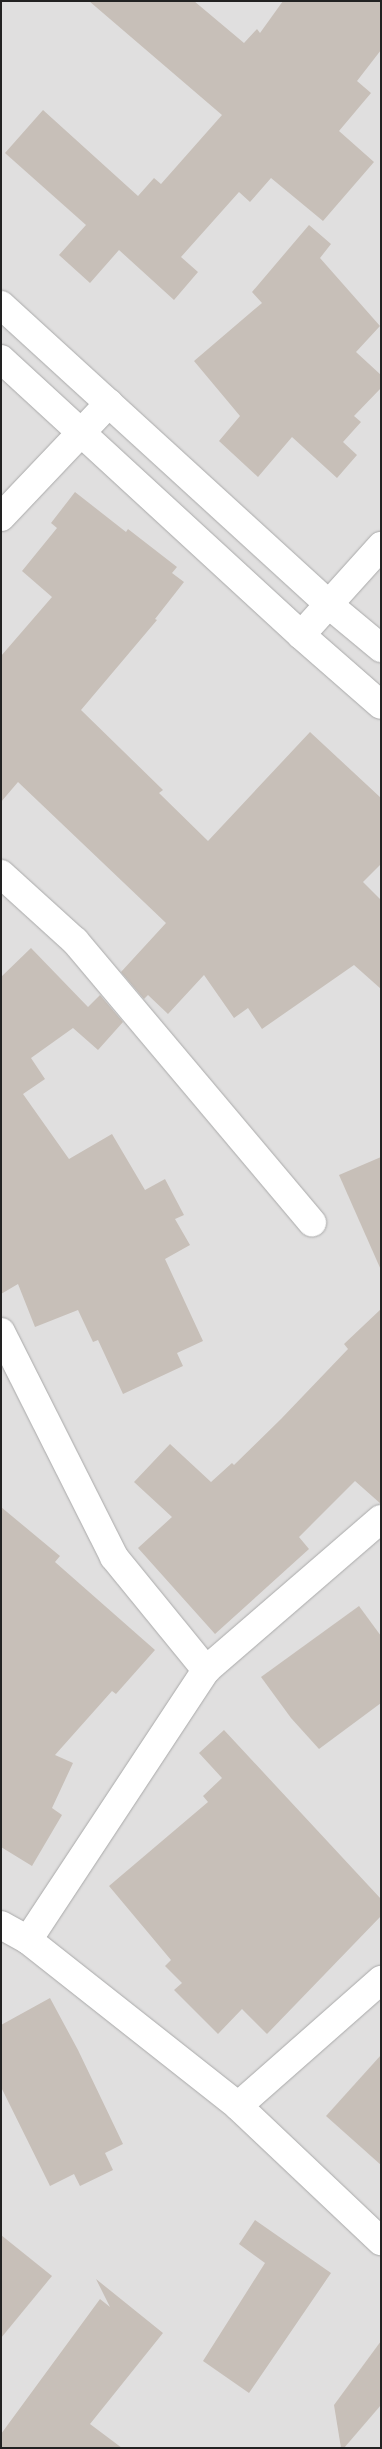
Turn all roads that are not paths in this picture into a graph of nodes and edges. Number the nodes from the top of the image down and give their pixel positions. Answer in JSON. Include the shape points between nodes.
{"nodes":[{"id":1,"x":1,"y":305,"type":"edge"},
{"id":2,"x":1,"y":359,"type":"edge"},
{"id":3,"x":109,"y":403,"type":"junction"},
{"id":4,"x":81,"y":432,"type":"junction"},
{"id":5,"x":1,"y":517,"type":"edge"},
{"id":6,"x":381,"y":546,"type":"edge"},
{"id":7,"x":328,"y":604,"type":"junction"},
{"id":8,"x":301,"y":634,"type":"junction"},
{"id":9,"x":381,"y":648,"type":"edge"},
{"id":10,"x":381,"y":705,"type":"edge"},
{"id":11,"x":1,"y":874,"type":"edge"},
{"id":12,"x":312,"y":1222,"type":"dead end"},
{"id":13,"x":1,"y":1332,"type":"edge"},
{"id":14,"x":381,"y":1519,"type":"edge"},
{"id":15,"x":206,"y":1670,"type":"junction"},
{"id":16,"x":1,"y":1924,"type":"edge"},
{"id":17,"x":28,"y":1940,"type":"junction"},
{"id":18,"x":381,"y":1980,"type":"edge"},
{"id":19,"x":238,"y":2106,"type":"junction"},
{"id":20,"x":381,"y":2241,"type":"edge"}],
"edges":[{"from":1,"to":3,"type":"street"},
{"from":2,"to":4,"type":"street"},
{"from":3,"to":4,"type":"street"},
{"from":3,"to":7,"type":"street"},
{"from":4,"to":5,"type":"street"},
{"from":4,"to":8,"type":"street"},
{"from":6,"to":7,"type":"street"},
{"from":7,"to":8,"type":"street"},
{"from":7,"to":9,"type":"street"},
{"from":8,"to":10,"type":"street"},
{"from":11,"to":12,"type":"street","via":[[75,941]]},
{"from":13,"to":15,"type":"street","via":[[114,1556]]},
{"from":14,"to":15,"type":"street"},
{"from":15,"to":17,"type":"street"},
{"from":16,"to":17,"type":"street"},
{"from":17,"to":19,"type":"street"},
{"from":18,"to":19,"type":"street"},
{"from":19,"to":20,"type":"street"}]}
